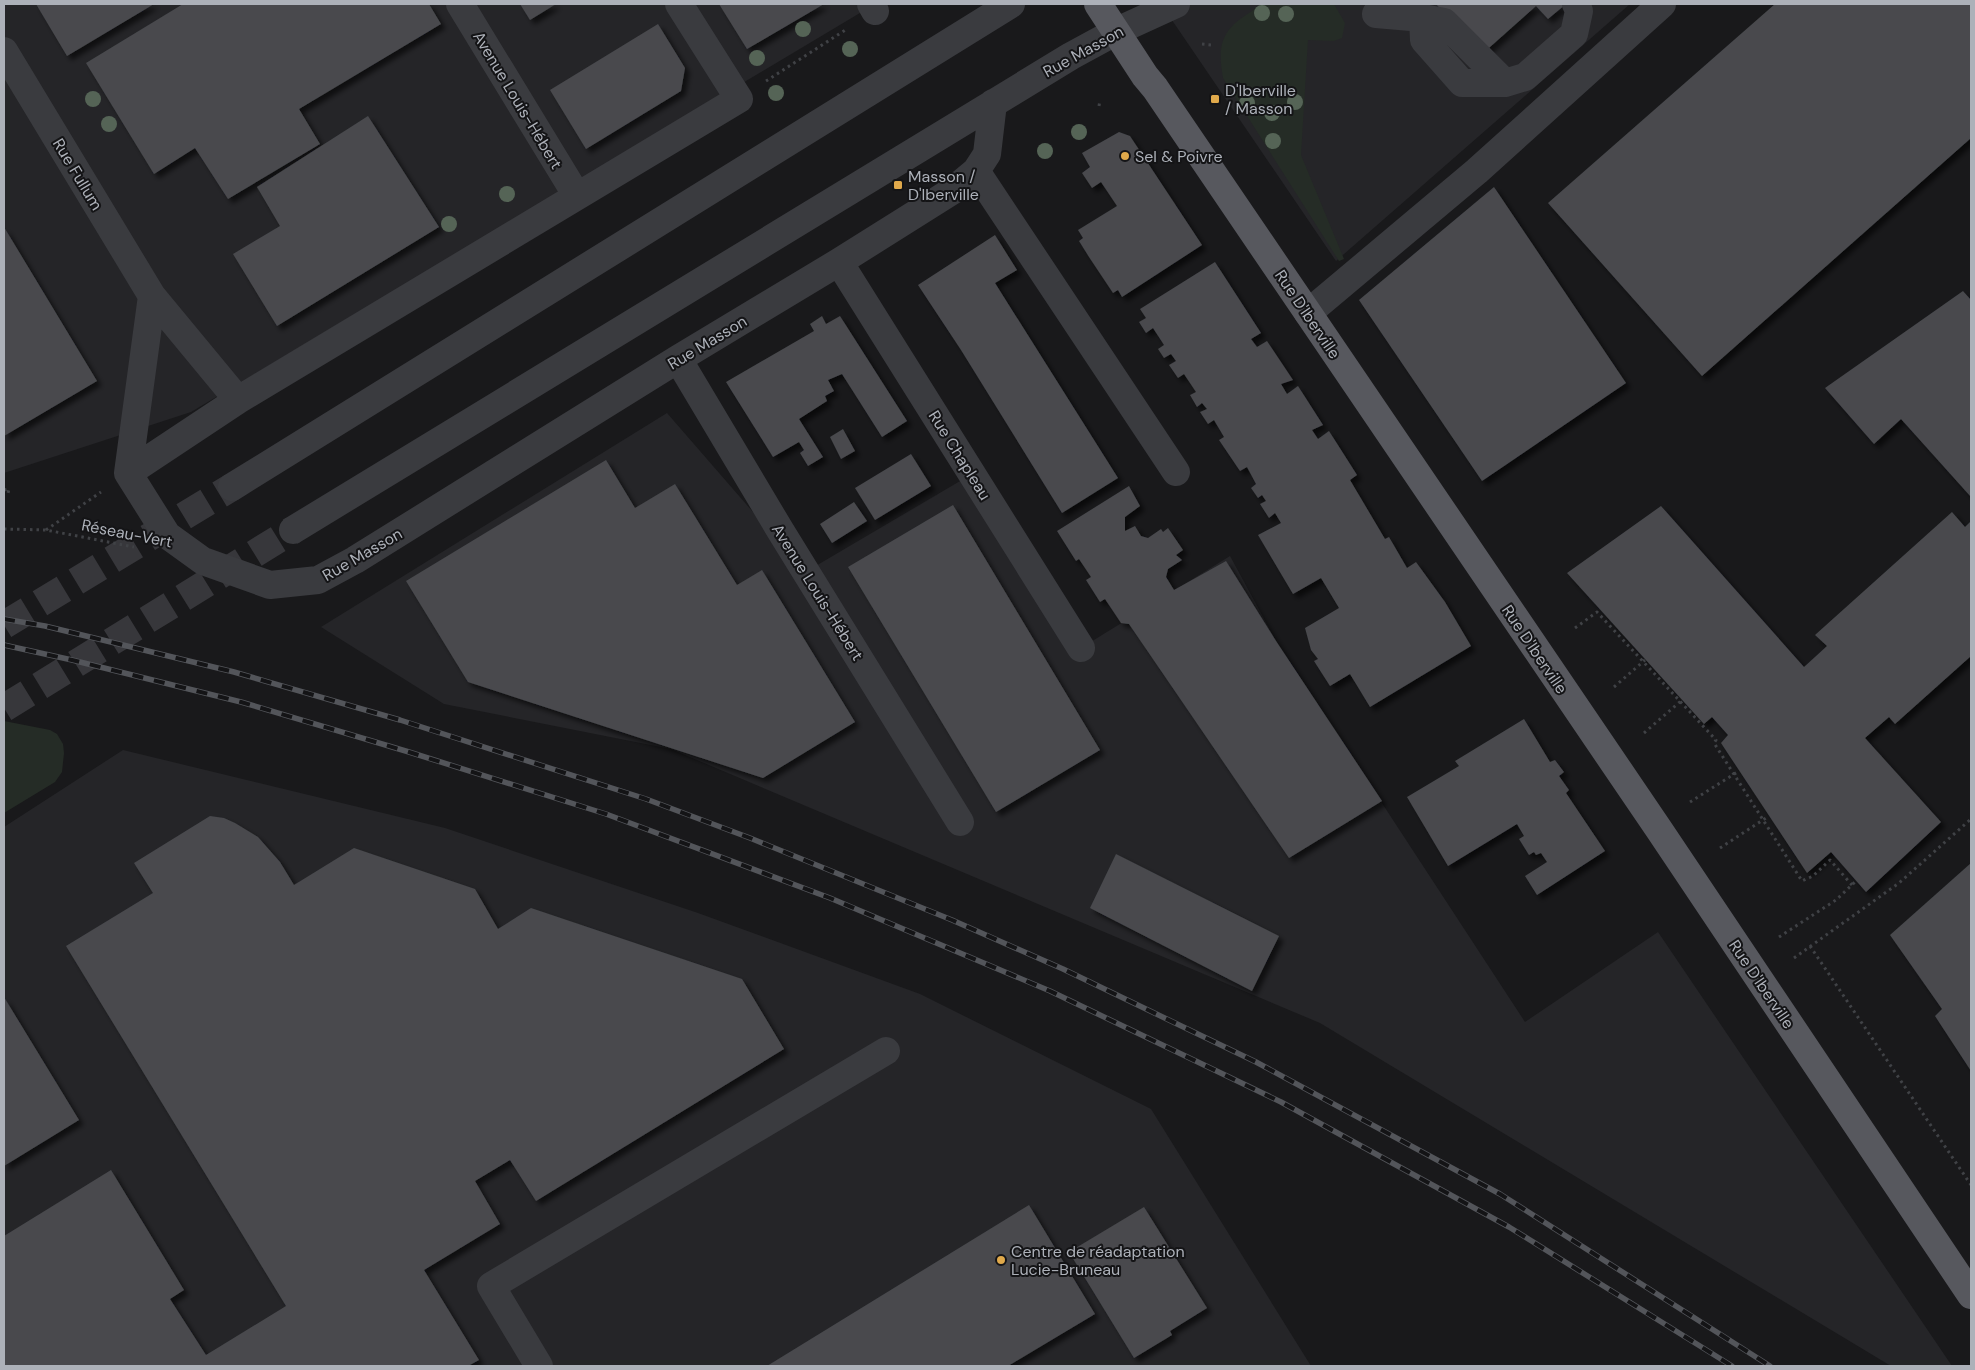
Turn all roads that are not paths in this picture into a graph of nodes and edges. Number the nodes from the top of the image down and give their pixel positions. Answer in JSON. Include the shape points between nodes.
{"nodes":[{"id":1,"x":460,"y":4,"type":"edge"},
{"id":2,"x":679,"y":4,"type":"edge"},
{"id":3,"x":1011,"y":4,"type":"edge"},
{"id":4,"x":1098,"y":4,"type":"edge"},
{"id":5,"x":1176,"y":4,"type":"edge"},
{"id":6,"x":1576,"y":4,"type":"edge"},
{"id":7,"x":1662,"y":4,"type":"edge"},
{"id":8,"x":1376,"y":14,"type":"dead end"},
{"id":9,"x":1117,"y":31,"type":"junction"},
{"id":10,"x":4,"y":51,"type":"edge"},
{"id":11,"x":992,"y":103,"type":"junction"},
{"id":12,"x":976,"y":171,"type":"junction"},
{"id":13,"x":577,"y":196,"type":"junction"},
{"id":14,"x":839,"y":262,"type":"junction"},
{"id":15,"x":152,"y":296,"type":"junction"},
{"id":16,"x":1308,"y":314,"type":"junction"},
{"id":17,"x":678,"y":359,"type":"junction"},
{"id":18,"x":238,"y":400,"type":"junction"},
{"id":19,"x":1176,"y":472,"type":"dead end"},
{"id":20,"x":128,"y":473,"type":"junction"},
{"id":21,"x":232,"y":487,"type":"tunnel mouth"},
{"id":22,"x":293,"y":530,"type":"tunnel mouth"},
{"id":23,"x":1081,"y":648,"type":"dead end"},
{"id":24,"x":960,"y":822,"type":"dead end"},
{"id":25,"x":886,"y":1051,"type":"dead end"},
{"id":26,"x":1971,"y":1294,"type":"edge"},
{"id":27,"x":539,"y":1366,"type":"edge"}],
"edges":[{"from":1,"to":13,"type":"street","name":"Avenue Louis-Hébert"},
{"from":2,"to":13,"type":"street","via":[[738,99]]},
{"from":3,"to":21,"type":"street"},
{"from":4,"to":9,"type":"main road","name":"Rue D'Iberville"},
{"from":5,"to":9,"type":"street","name":"Rue Masson"},
{"from":6,"to":8,"type":"street","via":[[1578,12],[1574,34],[1525,77],[1505,83],[1444,22]]},
{"from":7,"to":16,"type":"street","via":[[1477,171]]},
{"from":9,"to":11,"type":"street","name":"Rue Masson"},
{"from":9,"to":16,"type":"main road","name":"Rue D'Iberville"},
{"from":10,"to":15,"type":"street","name":"Rue Fullum"},
{"from":11,"to":12,"type":"street","name":"Rue Masson","via":[[987,154]]},
{"from":11,"to":22,"type":"street","name":"Rue Masson"},
{"from":12,"to":14,"type":"street","name":"Rue Masson","via":[[952,191]]},
{"from":12,"to":19,"type":"street"},
{"from":13,"to":18,"type":"street"},
{"from":14,"to":17,"type":"street","name":"Rue Masson"},
{"from":14,"to":23,"type":"street","name":"Rue Chapleau"},
{"from":15,"to":18,"type":"street","name":"Rue Fullum"},
{"from":15,"to":20,"type":"street"},
{"from":16,"to":26,"type":"main road","name":"Rue D'Iberville"},
{"from":17,"to":20,"type":"street","name":"Rue Masson","via":[[356,560],[318,580],[270,586],[203,561],[167,535]]},
{"from":17,"to":24,"type":"street","name":"Avenue Louis-Hébert"},
{"from":18,"to":20,"type":"street"},
{"from":25,"to":27,"type":"street","via":[[491,1286]]}]}
